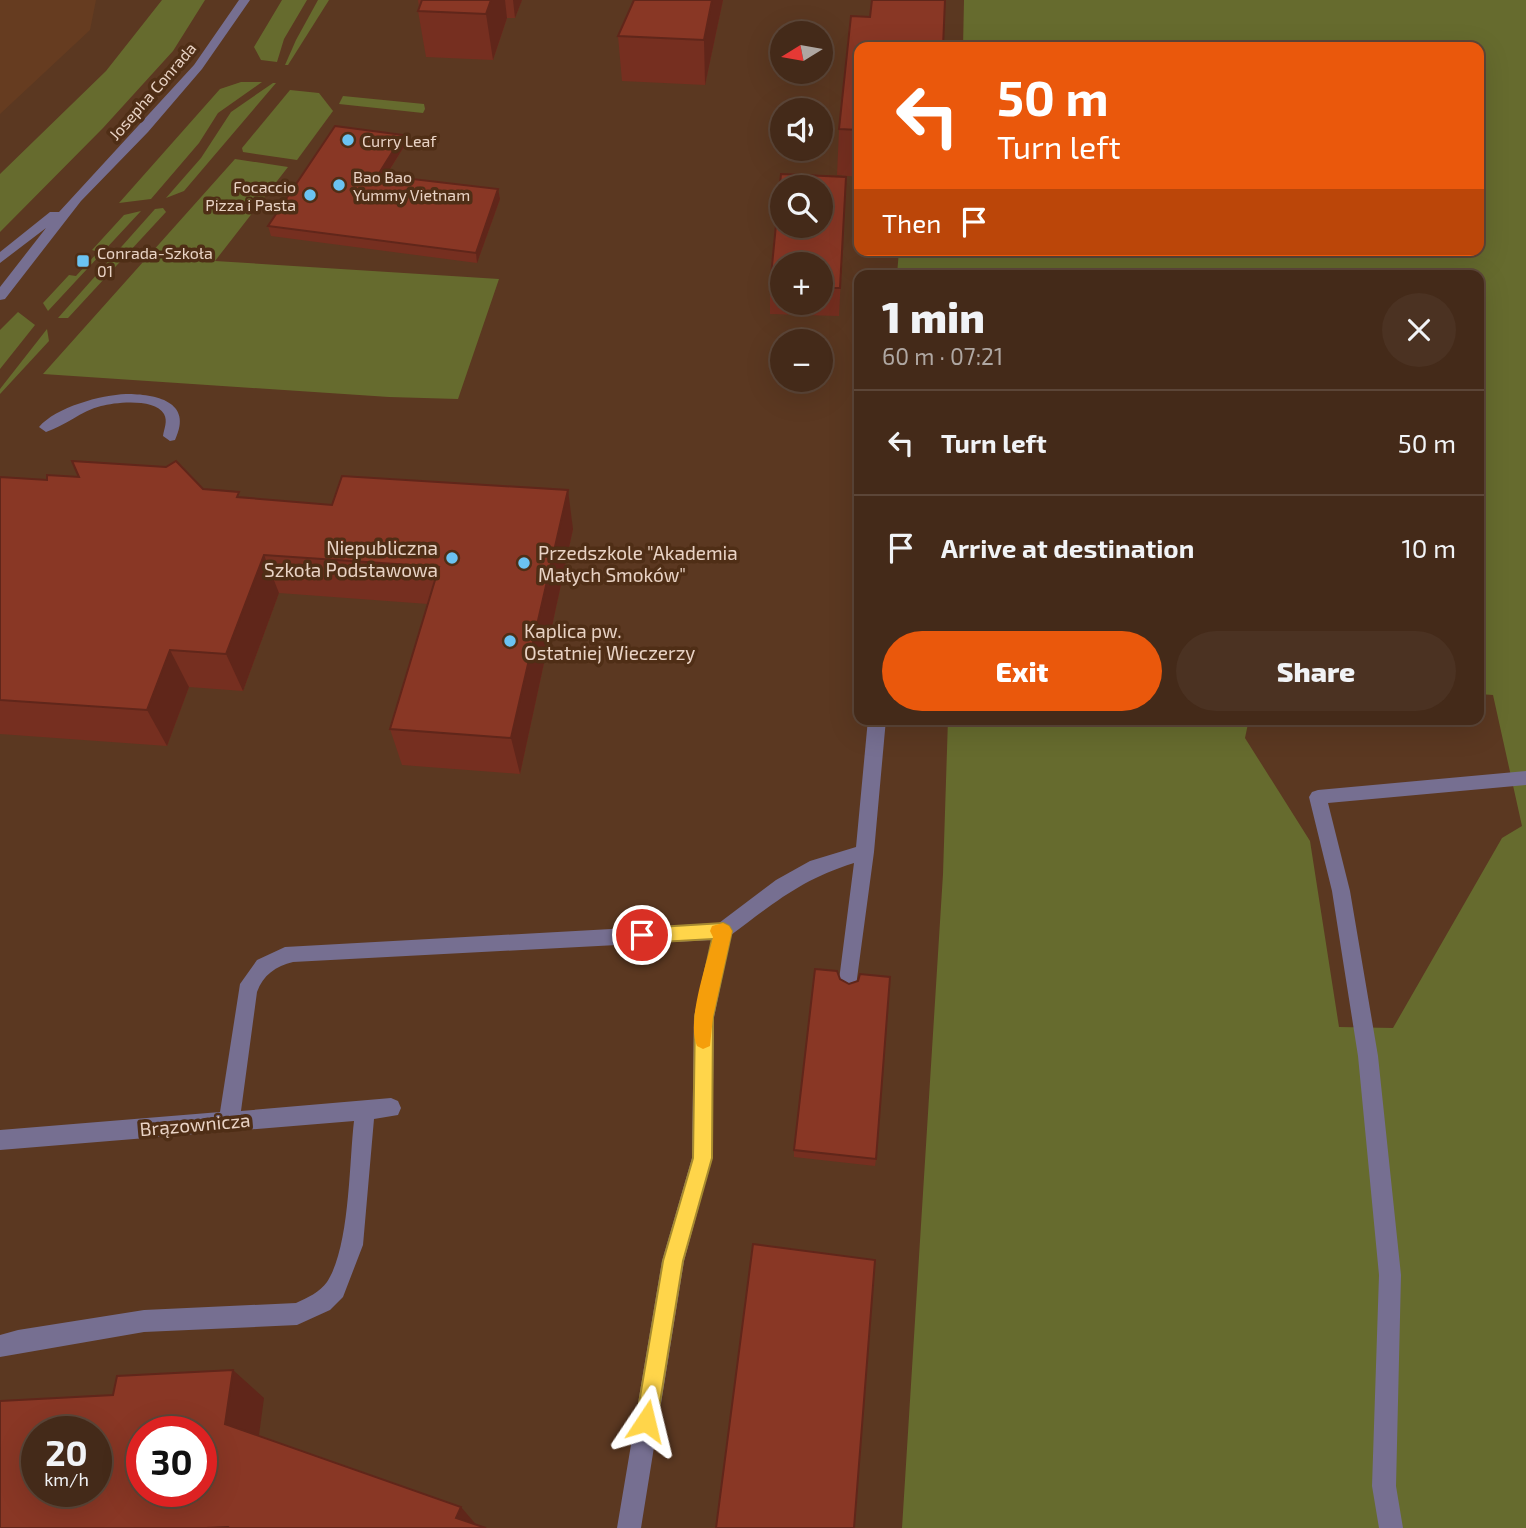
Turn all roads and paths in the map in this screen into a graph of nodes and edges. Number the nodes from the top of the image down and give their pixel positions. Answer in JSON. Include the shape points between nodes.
{"nodes":[{"id":1,"x":245,"y":0,"type":"edge"},
{"id":2,"x":77,"y":198,"type":"junction"},
{"id":3,"x":0,"y":259,"type":"edge"},
{"id":4,"x":0,"y":296,"type":"edge"},
{"id":5,"x":46,"y":427,"type":"dead end"},
{"id":6,"x":170,"y":436,"type":"dead end"},
{"id":7,"x":876,"y":725,"type":"edge"},
{"id":8,"x":1518,"y":779,"type":"edge"},
{"id":9,"x":865,"y":852,"type":"junction"},
{"id":10,"x":723,"y":931,"type":"junction"},
{"id":11,"x":849,"y":980,"type":"edge"},
{"id":12,"x":391,"y":1108,"type":"dead end"},
{"id":13,"x":365,"y":1110,"type":"junction"},
{"id":14,"x":229,"y":1120,"type":"junction"},
{"id":15,"x":0,"y":1140,"type":"edge"},
{"id":16,"x":0,"y":1346,"type":"edge"},
{"id":17,"x":629,"y":1528,"type":"edge"},
{"id":18,"x":1391,"y":1528,"type":"edge"}],
"edges":[{"from":1,"to":2,"type":"street","name":"Josepha Conrada","via":[[173,98]]},
{"from":2,"to":3,"type":"street","name":"Josepha Conrada"},
{"from":2,"to":4,"type":"street","name":"Josepha Conrada"},
{"from":5,"to":6,"type":"street","via":[[102,401],[150,401],[173,411]]},
{"from":7,"to":9,"type":"street"},
{"from":8,"to":18,"type":"street","via":[[1318,797],[1341,891],[1368,1056],[1390,1275],[1384,1486]]},
{"from":9,"to":10,"type":"street","via":[[817,867]]},
{"from":9,"to":11,"type":"street"},
{"from":10,"to":14,"type":"street","via":[[275,958],[259,969],[249,984]]},
{"from":10,"to":17,"type":"street","via":[[704,1017],[702,1158],[673,1261]]},
{"from":12,"to":13,"type":"street","name":"Brązownicza"},
{"from":13,"to":14,"type":"street","name":"Brązownicza"},
{"from":13,"to":16,"type":"street","via":[[352,1245],[335,1289],[322,1302],[297,1314],[145,1321]]},
{"from":14,"to":15,"type":"street","name":"Brązownicza"}]}
